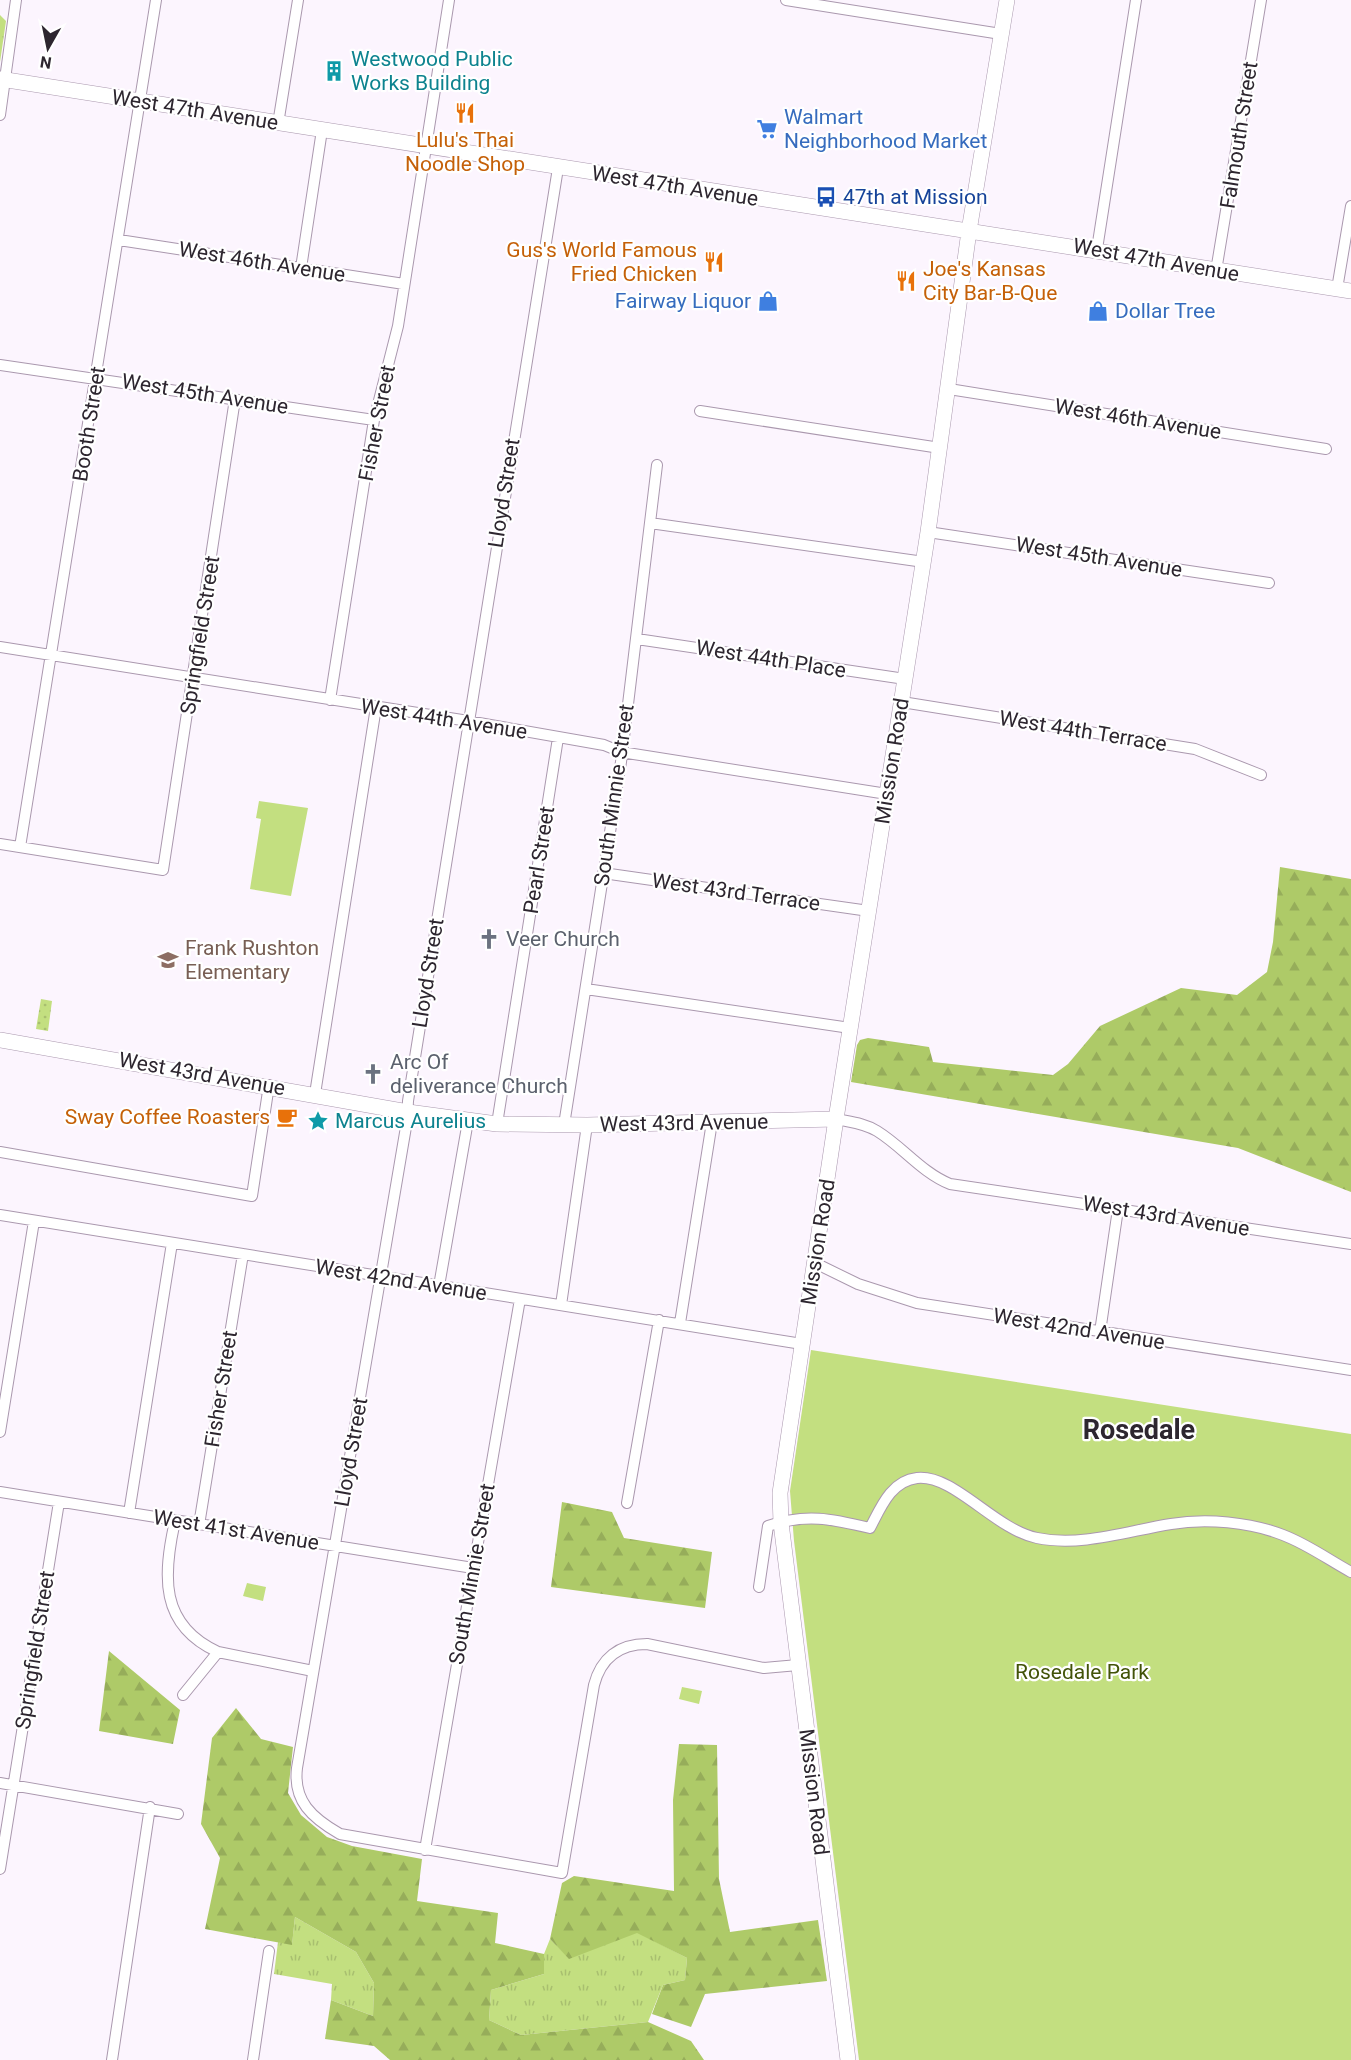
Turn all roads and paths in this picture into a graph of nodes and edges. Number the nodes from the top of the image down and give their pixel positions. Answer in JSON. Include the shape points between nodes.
{"nodes":[{"id":1,"x":16,"y":0,"type":"edge"},
{"id":2,"x":156,"y":0,"type":"edge"},
{"id":3,"x":298,"y":0,"type":"edge"},
{"id":4,"x":449,"y":0,"type":"edge"},
{"id":5,"x":786,"y":0,"type":"edge"},
{"id":6,"x":1007,"y":0,"type":"edge"},
{"id":7,"x":1136,"y":0,"type":"edge"},
{"id":8,"x":1261,"y":0,"type":"edge"},
{"id":9,"x":1001,"y":34,"type":"junction"},
{"id":10,"x":3,"y":79,"type":"edge"},
{"id":11,"x":140,"y":101,"type":"junction"},
{"id":12,"x":0,"y":115,"type":"edge"},
{"id":13,"x":278,"y":124,"type":"junction"},
{"id":14,"x":322,"y":130,"type":"junction"},
{"id":15,"x":426,"y":146,"type":"junction"},
{"id":16,"x":558,"y":168,"type":"junction"},
{"id":17,"x":1351,"y":206,"type":"edge"},
{"id":18,"x":969,"y":231,"type":"junction"},
{"id":19,"x":119,"y":240,"type":"junction"},
{"id":20,"x":1096,"y":249,"type":"junction"},
{"id":21,"x":301,"y":268,"type":"junction"},
{"id":22,"x":1216,"y":271,"type":"junction"},
{"id":23,"x":404,"y":284,"type":"junction"},
{"id":24,"x":1344,"y":290,"type":"edge"},
{"id":25,"x":0,"y":365,"type":"edge"},
{"id":26,"x":97,"y":378,"type":"junction"},
{"id":27,"x":949,"y":389,"type":"junction"},
{"id":28,"x":235,"y":399,"type":"junction"},
{"id":29,"x":700,"y":411,"type":"dead end"},
{"id":30,"x":374,"y":420,"type":"junction"},
{"id":31,"x":940,"y":448,"type":"junction"},
{"id":32,"x":1326,"y":449,"type":"dead end"},
{"id":33,"x":657,"y":465,"type":"dead end"},
{"id":34,"x":650,"y":523,"type":"junction"},
{"id":35,"x":928,"y":532,"type":"junction"},
{"id":36,"x":924,"y":562,"type":"junction"},
{"id":37,"x":1269,"y":583,"type":"dead end"},
{"id":38,"x":637,"y":639,"type":"junction"},
{"id":39,"x":0,"y":646,"type":"edge"},
{"id":40,"x":51,"y":655,"type":"junction"},
{"id":41,"x":194,"y":676,"type":"junction"},
{"id":42,"x":905,"y":679,"type":"junction"},
{"id":43,"x":330,"y":700,"type":"junction"},
{"id":44,"x":902,"y":702,"type":"junction"},
{"id":45,"x":376,"y":708,"type":"junction"},
{"id":46,"x":467,"y":720,"type":"junction"},
{"id":47,"x":558,"y":738,"type":"junction"},
{"id":48,"x":621,"y":752,"type":"junction"},
{"id":49,"x":1261,"y":775,"type":"dead end"},
{"id":50,"x":887,"y":794,"type":"junction"},
{"id":51,"x":20,"y":847,"type":"junction"},
{"id":52,"x":1,"y":848,"type":"edge"},
{"id":53,"x":603,"y":873,"type":"junction"},
{"id":54,"x":868,"y":911,"type":"junction"},
{"id":55,"x":586,"y":989,"type":"junction"},
{"id":56,"x":850,"y":1028,"type":"junction"},
{"id":57,"x":0,"y":1040,"type":"edge"},
{"id":58,"x":269,"y":1085,"type":"junction"},
{"id":59,"x":315,"y":1094,"type":"junction"},
{"id":60,"x":408,"y":1112,"type":"junction"},
{"id":61,"x":836,"y":1119,"type":"junction"},
{"id":62,"x":468,"y":1121,"type":"junction"},
{"id":63,"x":712,"y":1122,"type":"junction"},
{"id":64,"x":498,"y":1124,"type":"junction"},
{"id":65,"x":564,"y":1125,"type":"junction"},
{"id":66,"x":587,"y":1125,"type":"junction"},
{"id":67,"x":0,"y":1152,"type":"edge"},
{"id":68,"x":1118,"y":1209,"type":"junction"},
{"id":69,"x":0,"y":1215,"type":"edge"},
{"id":70,"x":34,"y":1221,"type":"junction"},
{"id":71,"x":172,"y":1243,"type":"junction"},
{"id":72,"x":1351,"y":1244,"type":"edge"},
{"id":73,"x":243,"y":1254,"type":"junction"},
{"id":74,"x":816,"y":1263,"type":"junction"},
{"id":75,"x":381,"y":1276,"type":"junction"},
{"id":76,"x":439,"y":1286,"type":"junction"},
{"id":77,"x":520,"y":1299,"type":"junction"},
{"id":78,"x":561,"y":1305,"type":"junction"},
{"id":79,"x":659,"y":1320,"type":"junction"},
{"id":80,"x":680,"y":1323,"type":"junction"},
{"id":81,"x":1100,"y":1332,"type":"junction"},
{"id":82,"x":802,"y":1344,"type":"junction"},
{"id":83,"x":1350,"y":1371,"type":"edge"},
{"id":84,"x":0,"y":1432,"type":"edge"},
{"id":85,"x":0,"y":1492,"type":"edge"},
{"id":86,"x":59,"y":1502,"type":"junction"},
{"id":87,"x":627,"y":1503,"type":"dead end"},
{"id":88,"x":129,"y":1513,"type":"junction"},
{"id":89,"x":175,"y":1521,"type":"junction"},
{"id":90,"x":781,"y":1523,"type":"junction"},
{"id":91,"x":199,"y":1525,"type":"junction"},
{"id":92,"x":334,"y":1546,"type":"junction"},
{"id":93,"x":473,"y":1568,"type":"junction"},
{"id":94,"x":1351,"y":1572,"type":"edge"},
{"id":95,"x":759,"y":1587,"type":"dead end"},
{"id":96,"x":218,"y":1652,"type":"junction"},
{"id":97,"x":798,"y":1665,"type":"junction"},
{"id":98,"x":313,"y":1671,"type":"junction"},
{"id":99,"x":183,"y":1695,"type":"dead end"},
{"id":100,"x":0,"y":1783,"type":"edge"},
{"id":101,"x":13,"y":1785,"type":"junction"},
{"id":102,"x":150,"y":1807,"type":"junction"},
{"id":103,"x":178,"y":1814,"type":"dead end"},
{"id":104,"x":425,"y":1850,"type":"junction"},
{"id":105,"x":0,"y":1869,"type":"edge"},
{"id":106,"x":269,"y":1951,"type":"dead end"},
{"id":107,"x":111,"y":2060,"type":"edge"},
{"id":108,"x":253,"y":2060,"type":"edge"},
{"id":109,"x":848,"y":2060,"type":"edge"}],
"edges":[{"from":1,"to":10,"type":"street"},
{"from":2,"to":11,"type":"street","name":"Booth Street"},
{"from":3,"to":13,"type":"street"},
{"from":4,"to":15,"type":"street","name":"Fisher Street"},
{"from":5,"to":9,"type":"street"},
{"from":6,"to":9,"type":"street","name":"Mission Road"},
{"from":7,"to":20,"type":"street"},
{"from":8,"to":22,"type":"street","name":"Falmouth Street"},
{"from":9,"to":18,"type":"street","name":"Mission Road"},
{"from":10,"to":11,"type":"street","name":"West 47th Avenue"},
{"from":10,"to":12,"type":"street"},
{"from":11,"to":13,"type":"street","name":"West 47th Avenue"},
{"from":11,"to":19,"type":"street","name":"Booth Street"},
{"from":13,"to":14,"type":"street","name":"West 47th Avenue"},
{"from":14,"to":15,"type":"street","name":"West 47th Avenue"},
{"from":14,"to":21,"type":"street"},
{"from":15,"to":16,"type":"street","name":"West 47th Avenue"},
{"from":15,"to":23,"type":"street","name":"Fisher Street"},
{"from":16,"to":18,"type":"street","name":"West 47th Avenue"},
{"from":16,"to":46,"type":"street","name":"Lloyd Street"},
{"from":17,"to":24,"type":"street"},
{"from":18,"to":20,"type":"street","name":"West 47th Avenue"},
{"from":18,"to":27,"type":"street","name":"Mission Road"},
{"from":19,"to":21,"type":"street","name":"West 46th Avenue"},
{"from":19,"to":26,"type":"street","name":"Booth Street"},
{"from":20,"to":22,"type":"street","name":"West 47th Avenue"},
{"from":21,"to":23,"type":"street","name":"West 46th Avenue"},
{"from":22,"to":24,"type":"street","name":"West 47th Avenue"},
{"from":23,"to":30,"type":"street","name":"Fisher Street","via":[[398,326]]},
{"from":25,"to":26,"type":"street","name":"West 45th Avenue"},
{"from":26,"to":28,"type":"street","name":"West 45th Avenue"},
{"from":26,"to":40,"type":"street","name":"Booth Street"},
{"from":27,"to":31,"type":"street","name":"Mission Road"},
{"from":27,"to":32,"type":"street","name":"West 46th Avenue"},
{"from":28,"to":30,"type":"street","name":"West 45th Avenue"},
{"from":28,"to":41,"type":"street","name":"Springfield Street"},
{"from":29,"to":31,"type":"street"},
{"from":30,"to":43,"type":"street","name":"Fisher Street"},
{"from":31,"to":35,"type":"street","name":"Mission Road"},
{"from":33,"to":34,"type":"street","name":"South Minnie Street"},
{"from":34,"to":36,"type":"street"},
{"from":34,"to":38,"type":"street","name":"South Minnie Street"},
{"from":35,"to":36,"type":"street","name":"Mission Road"},
{"from":35,"to":37,"type":"street","name":"West 45th Avenue"},
{"from":36,"to":42,"type":"street","name":"Mission Road"},
{"from":38,"to":42,"type":"street","name":"West 44th Place"},
{"from":38,"to":48,"type":"street","name":"South Minnie Street"},
{"from":39,"to":40,"type":"street","name":"West 44th Avenue"},
{"from":40,"to":41,"type":"street","name":"West 44th Avenue"},
{"from":40,"to":51,"type":"street","name":"Booth Street"},
{"from":41,"to":43,"type":"street","name":"West 44th Avenue"},
{"from":41,"to":51,"type":"street","name":"Springfield Street","via":[[163,870]]},
{"from":42,"to":44,"type":"street","name":"Mission Road"},
{"from":43,"to":45,"type":"street","name":"West 44th Avenue"},
{"from":44,"to":49,"type":"street","name":"West 44th Terrace","via":[[1195,749]]},
{"from":44,"to":50,"type":"street","name":"Mission Road"},
{"from":45,"to":46,"type":"street","name":"West 44th Avenue"},
{"from":45,"to":59,"type":"street"},
{"from":46,"to":47,"type":"street","name":"West 44th Avenue"},
{"from":46,"to":60,"type":"street","name":"Lloyd Street"},
{"from":47,"to":48,"type":"street","name":"West 44th Avenue","via":[[604,745]]},
{"from":47,"to":64,"type":"street","name":"Pearl Street"},
{"from":48,"to":50,"type":"street","name":"West 44th Avenue"},
{"from":48,"to":53,"type":"street","name":"South Minnie Street"},
{"from":50,"to":54,"type":"street","name":"Mission Road"},
{"from":51,"to":52,"type":"street"},
{"from":53,"to":54,"type":"street","name":"West 43rd Terrace"},
{"from":53,"to":55,"type":"street","name":"South Minnie Street"},
{"from":54,"to":56,"type":"street","name":"Mission Road"},
{"from":55,"to":56,"type":"street"},
{"from":55,"to":65,"type":"street","name":"South Minnie Street"},
{"from":56,"to":61,"type":"street","name":"Mission Road"},
{"from":57,"to":58,"type":"street","name":"West 43rd Avenue"},
{"from":58,"to":59,"type":"street","name":"West 43rd Avenue"},
{"from":58,"to":67,"type":"street","via":[[252,1196]]},
{"from":59,"to":60,"type":"street","name":"West 43rd Avenue"},
{"from":60,"to":62,"type":"street","name":"West 43rd Avenue"},
{"from":60,"to":75,"type":"street","name":"Lloyd Street"},
{"from":61,"to":63,"type":"street","name":"West 43rd Avenue"},
{"from":61,"to":68,"type":"street","name":"West 43rd Avenue","via":[[876,1130],[932,1176],[950,1184]]},
{"from":61,"to":74,"type":"street","name":"Mission Road"},
{"from":62,"to":64,"type":"street","name":"West 43rd Avenue"},
{"from":62,"to":76,"type":"street"},
{"from":63,"to":66,"type":"street","name":"West 43rd Avenue"},
{"from":63,"to":80,"type":"street"},
{"from":64,"to":65,"type":"street","name":"West 43rd Avenue"},
{"from":65,"to":66,"type":"street","name":"West 43rd Avenue"},
{"from":66,"to":78,"type":"street"},
{"from":68,"to":72,"type":"street","name":"West 43rd Avenue"},
{"from":68,"to":81,"type":"street"},
{"from":69,"to":70,"type":"street","name":"West 42nd Avenue"},
{"from":70,"to":71,"type":"street","name":"West 42nd Avenue"},
{"from":70,"to":84,"type":"street"},
{"from":71,"to":73,"type":"street","name":"West 42nd Avenue"},
{"from":71,"to":88,"type":"street"},
{"from":73,"to":75,"type":"street","name":"West 42nd Avenue"},
{"from":73,"to":91,"type":"street","name":"Fisher Street"},
{"from":74,"to":81,"type":"street","name":"West 42nd Avenue","via":[[858,1284],[917,1303]]},
{"from":74,"to":82,"type":"street","name":"Mission Road"},
{"from":75,"to":76,"type":"street","name":"West 42nd Avenue"},
{"from":75,"to":92,"type":"street","name":"Lloyd Street"},
{"from":76,"to":77,"type":"street","name":"West 42nd Avenue"},
{"from":77,"to":78,"type":"street","name":"West 42nd Avenue"},
{"from":77,"to":93,"type":"street","name":"South Minnie Street"},
{"from":78,"to":79,"type":"street","name":"West 42nd Avenue"},
{"from":79,"to":80,"type":"street","name":"West 42nd Avenue"},
{"from":79,"to":87,"type":"street"},
{"from":80,"to":82,"type":"street","name":"West 42nd Avenue"},
{"from":81,"to":83,"type":"street","name":"West 42nd Avenue"},
{"from":82,"to":90,"type":"street","name":"Mission Road","via":[[780,1493]]},
{"from":85,"to":86,"type":"street","name":"West 41st Avenue"},
{"from":86,"to":88,"type":"street","name":"West 41st Avenue"},
{"from":86,"to":101,"type":"street","name":"Springfield Street"},
{"from":88,"to":89,"type":"street","name":"West 41st Avenue"},
{"from":89,"to":91,"type":"street","name":"West 41st Avenue"},
{"from":89,"to":96,"type":"street","via":[[166,1571],[173,1608],[194,1637]]},
{"from":90,"to":94,"type":"street","via":[[807,1517],[870,1528],[886,1498],[900,1483],[934,1479],[952,1486],[1009,1528],[1036,1538],[1066,1541],[1173,1524],[1225,1523],[1284,1535]]},
{"from":90,"to":95,"type":"street","via":[[766,1528]]},
{"from":90,"to":97,"type":"street","name":"Mission Road"},
{"from":91,"to":92,"type":"street","name":"West 41st Avenue"},
{"from":92,"to":93,"type":"street","name":"West 41st Avenue"},
{"from":92,"to":98,"type":"street","name":"Lloyd Street"},
{"from":93,"to":104,"type":"street","name":"South Minnie Street"},
{"from":96,"to":98,"type":"street"},
{"from":96,"to":99,"type":"street"},
{"from":97,"to":104,"type":"street","via":[[764,1668],[647,1644],[631,1644],[618,1650],[607,1658],[594,1685],[562,1873]]},
{"from":97,"to":109,"type":"street","name":"Mission Road"},
{"from":98,"to":104,"type":"street","name":"Lloyd Street","via":[[296,1780],[299,1798],[340,1834]]},
{"from":100,"to":101,"type":"street"},
{"from":101,"to":102,"type":"street"},
{"from":101,"to":105,"type":"street","name":"Springfield Street"},
{"from":102,"to":103,"type":"street"},
{"from":102,"to":107,"type":"street"},
{"from":106,"to":108,"type":"street"}]}
